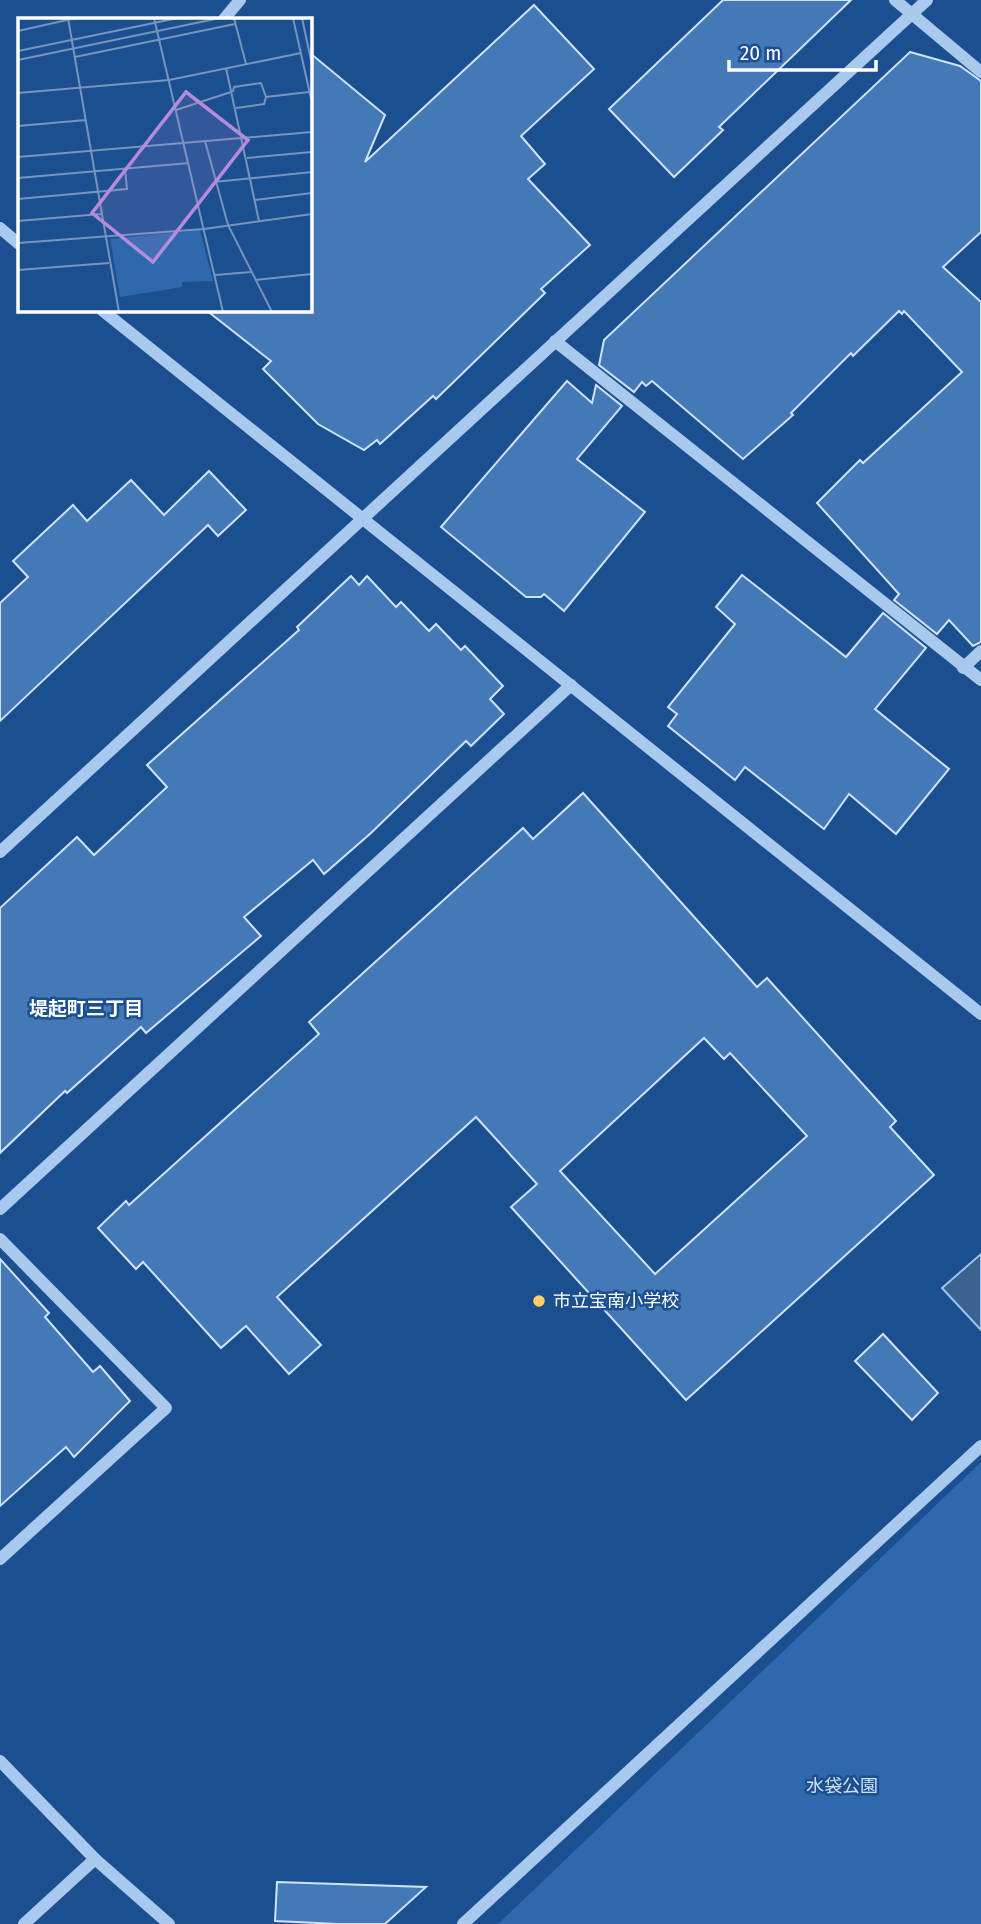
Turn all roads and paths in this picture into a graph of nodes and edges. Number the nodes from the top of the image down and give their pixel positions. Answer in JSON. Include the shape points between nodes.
{"nodes":[{"id":1,"x":240,"y":0,"type":"edge"},
{"id":2,"x":895,"y":0,"type":"edge"},
{"id":3,"x":927,"y":0,"type":"edge"},
{"id":4,"x":912,"y":14,"type":"junction"},
{"id":5,"x":225,"y":18,"type":"edge"},
{"id":6,"x":981,"y":72,"type":"edge"},
{"id":7,"x":0,"y":228,"type":"edge"},
{"id":8,"x":18,"y":243,"type":"edge"},
{"id":9,"x":104,"y":312,"type":"edge"},
{"id":10,"x":555,"y":341,"type":"junction"},
{"id":11,"x":364,"y":520,"type":"junction"},
{"id":12,"x":981,"y":651,"type":"edge"},
{"id":13,"x":963,"y":668,"type":"junction"},
{"id":14,"x":981,"y":680,"type":"edge"},
{"id":15,"x":571,"y":685,"type":"junction"},
{"id":16,"x":0,"y":852,"type":"edge"},
{"id":17,"x":981,"y":1014,"type":"edge"},
{"id":18,"x":0,"y":1209,"type":"edge"},
{"id":19,"x":0,"y":1239,"type":"edge"},
{"id":20,"x":981,"y":1446,"type":"edge"},
{"id":21,"x":0,"y":1559,"type":"edge"},
{"id":22,"x":0,"y":1761,"type":"edge"},
{"id":23,"x":94,"y":1858,"type":"junction"},
{"id":24,"x":24,"y":1924,"type":"edge"},
{"id":25,"x":169,"y":1924,"type":"edge"},
{"id":26,"x":463,"y":1924,"type":"edge"}],
"edges":[{"from":1,"to":5,"type":"street"},
{"from":2,"to":4,"type":"street"},
{"from":3,"to":4,"type":"street"},
{"from":4,"to":6,"type":"street"},
{"from":4,"to":10,"type":"street"},
{"from":7,"to":8,"type":"street"},
{"from":9,"to":11,"type":"street"},
{"from":10,"to":11,"type":"street"},
{"from":10,"to":13,"type":"street"},
{"from":11,"to":15,"type":"street"},
{"from":11,"to":16,"type":"street"},
{"from":12,"to":13,"type":"street"},
{"from":13,"to":14,"type":"street"},
{"from":15,"to":17,"type":"street"},
{"from":15,"to":18,"type":"street"},
{"from":19,"to":21,"type":"street","via":[[166,1408]]},
{"from":20,"to":26,"type":"street"},
{"from":22,"to":23,"type":"street"},
{"from":23,"to":24,"type":"street"},
{"from":23,"to":25,"type":"street"}]}
